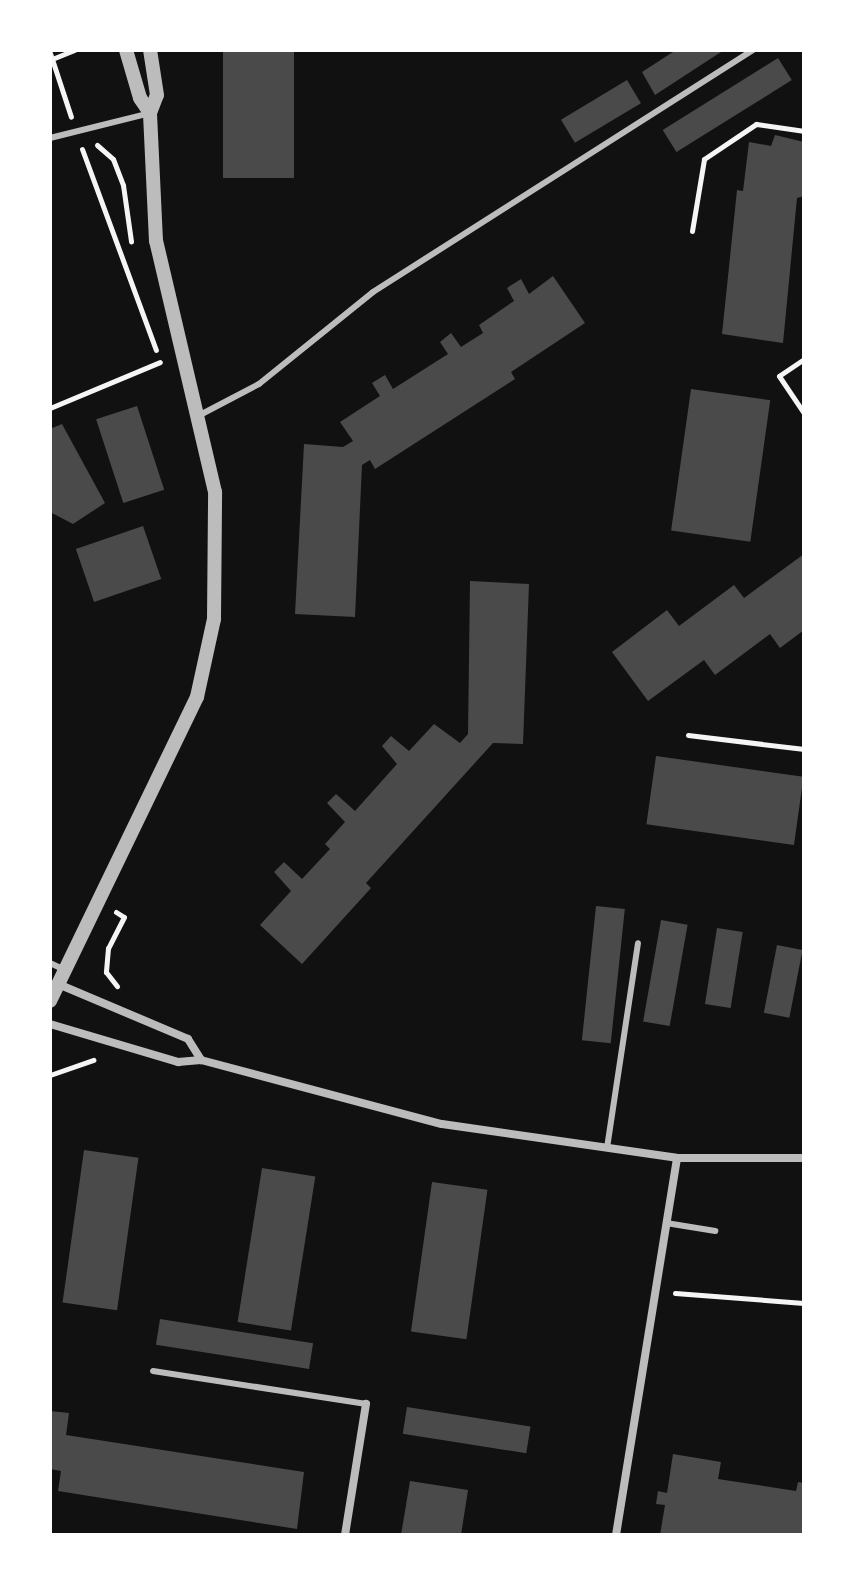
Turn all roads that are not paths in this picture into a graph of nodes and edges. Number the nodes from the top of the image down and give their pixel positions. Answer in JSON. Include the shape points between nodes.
{"nodes":[{"id":1,"x":126,"y":50,"type":"edge"},
{"id":2,"x":150,"y":50,"type":"edge"},
{"id":3,"x":753,"y":50,"type":"edge"},
{"id":4,"x":150,"y":113,"type":"junction"},
{"id":5,"x":50,"y":138,"type":"edge"},
{"id":6,"x":198,"y":416,"type":"junction"},
{"id":7,"x":638,"y":943,"type":"dead end"},
{"id":8,"x":50,"y":963,"type":"edge"},
{"id":9,"x":65,"y":970,"type":"junction"},
{"id":10,"x":58,"y":984,"type":"junction"},
{"id":11,"x":50,"y":1001,"type":"edge"},
{"id":12,"x":50,"y":1024,"type":"edge"},
{"id":13,"x":201,"y":1060,"type":"junction"},
{"id":14,"x":607,"y":1148,"type":"junction"},
{"id":15,"x":677,"y":1158,"type":"junction"},
{"id":16,"x":804,"y":1158,"type":"edge"},
{"id":17,"x":666,"y":1223,"type":"junction"},
{"id":18,"x":715,"y":1231,"type":"dead end"},
{"id":19,"x":153,"y":1371,"type":"dead end"},
{"id":20,"x":366,"y":1404,"type":"joint"},
{"id":21,"x":345,"y":1535,"type":"edge"},
{"id":22,"x":616,"y":1535,"type":"edge"}],
"edges":[{"from":1,"to":4,"type":"street","via":[[140,98]]},
{"from":2,"to":4,"type":"street","via":[[157,95]]},
{"from":3,"to":6,"type":"lane","via":[[373,292],[259,384]]},
{"from":4,"to":5,"type":"lane"},
{"from":4,"to":6,"type":"street","via":[[156,241]]},
{"from":6,"to":9,"type":"street","via":[[215,492],[214,619],[197,697]]},
{"from":7,"to":14,"type":"lane"},
{"from":8,"to":9,"type":"lane"},
{"from":9,"to":10,"type":"street"},
{"from":10,"to":11,"type":"street"},
{"from":10,"to":13,"type":"street","via":[[188,1039]]},
{"from":12,"to":13,"type":"street","via":[[178,1062]]},
{"from":13,"to":14,"type":"street","via":[[442,1124]]},
{"from":14,"to":15,"type":"street"},
{"from":15,"to":16,"type":"street"},
{"from":15,"to":17,"type":"street"},
{"from":17,"to":18,"type":"lane"},
{"from":17,"to":22,"type":"street"},
{"from":19,"to":20,"type":"lane"},
{"from":20,"to":21,"type":"street"}]}
